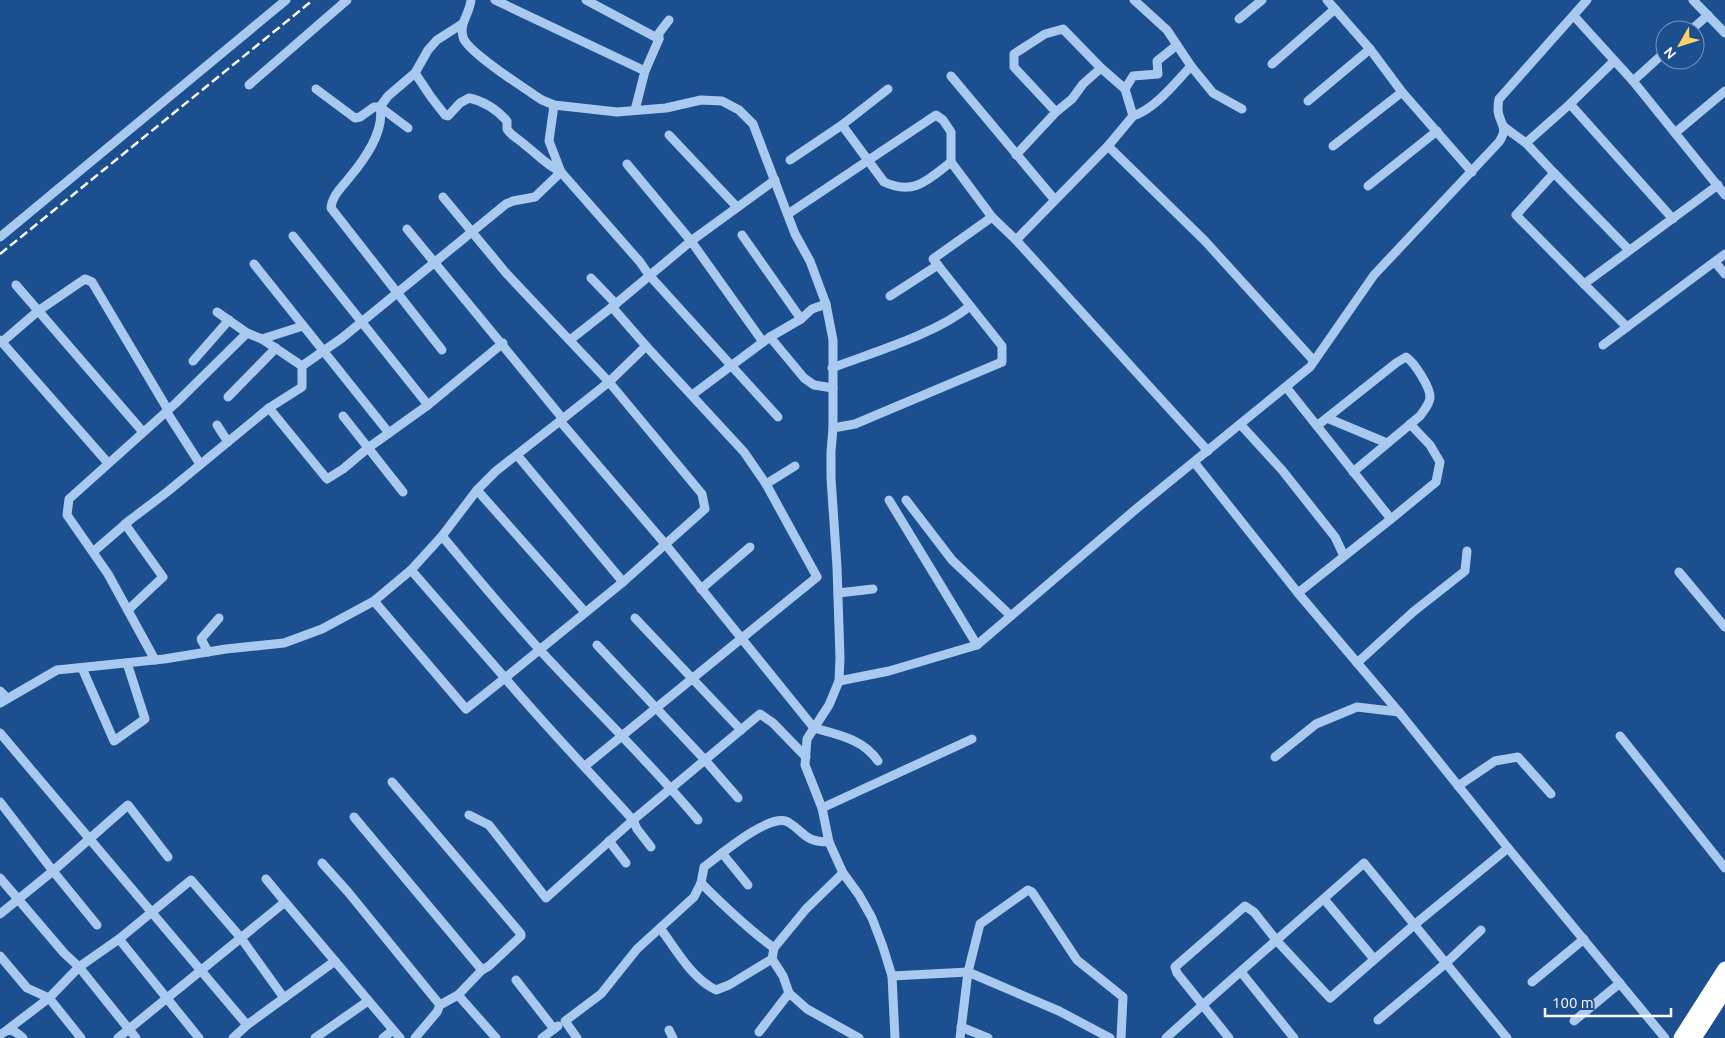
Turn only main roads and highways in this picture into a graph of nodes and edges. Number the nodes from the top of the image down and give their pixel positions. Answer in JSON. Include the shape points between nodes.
{"nodes":[{"id":1,"x":1725,"y":969,"type":"edge"},
{"id":2,"x":1725,"y":990,"type":"edge"},
{"id":3,"x":1681,"y":1038,"type":"edge"},
{"id":4,"x":1694,"y":1038,"type":"edge"}],
"edges":[{"from":1,"to":3,"type":"highway"},
{"from":2,"to":4,"type":"highway"}]}
